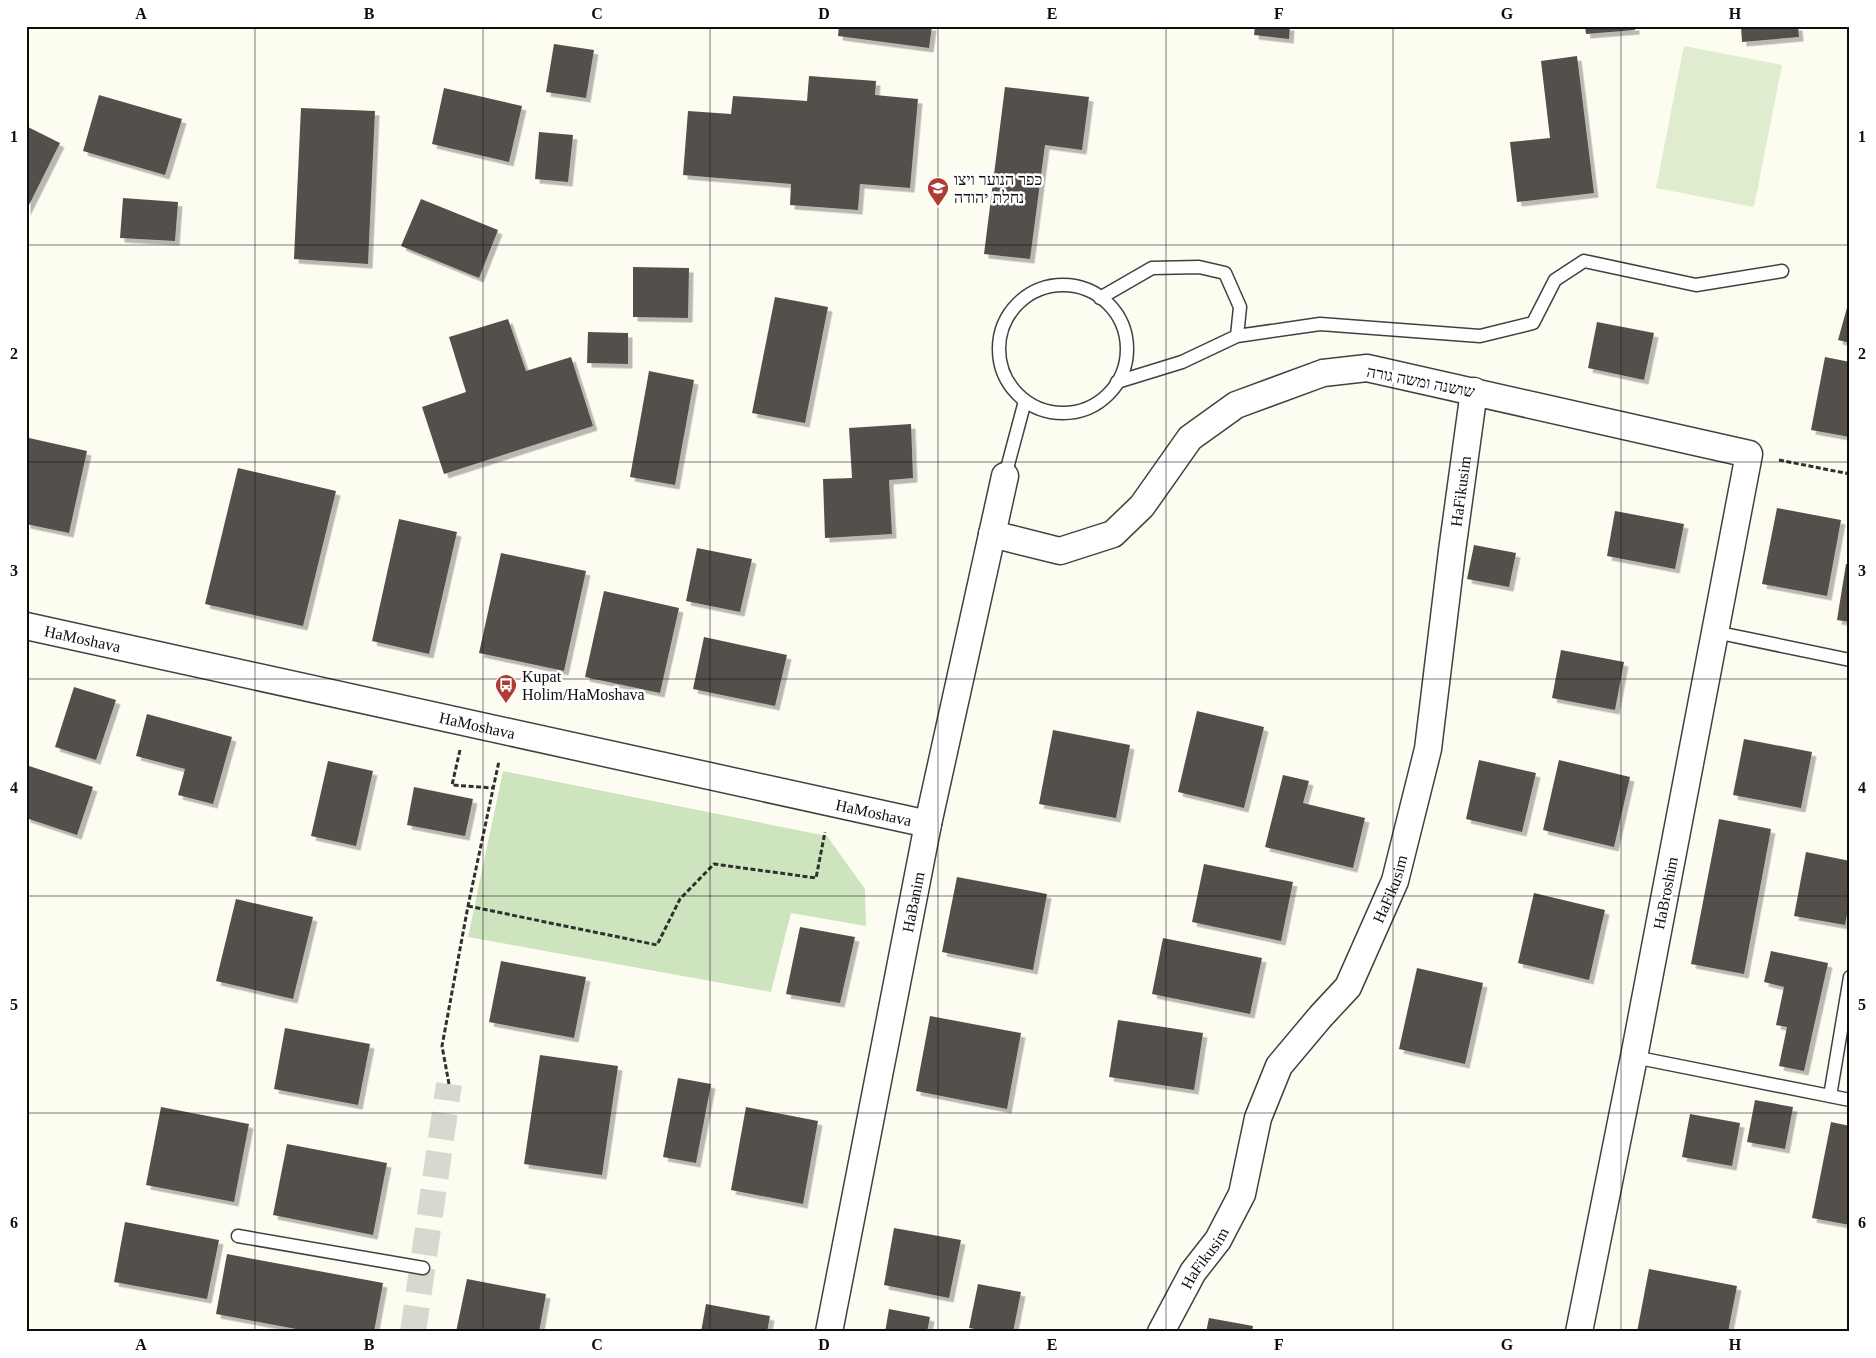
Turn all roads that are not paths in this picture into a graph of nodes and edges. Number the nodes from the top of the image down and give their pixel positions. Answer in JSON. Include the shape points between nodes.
{"nodes":[{"id":1,"x":1782,"y":271,"type":"dead end"},
{"id":2,"x":1100,"y":298,"type":"junction"},
{"id":3,"x":1237,"y":336,"type":"junction"},
{"id":4,"x":1118,"y":382,"type":"junction"},
{"id":5,"x":1474,"y":392,"type":"junction"},
{"id":6,"x":1025,"y":401,"type":"junction"},
{"id":7,"x":1749,"y":454,"type":"joint"},
{"id":8,"x":1005,"y":476,"type":"joint"},
{"id":9,"x":992,"y":534,"type":"junction"},
{"id":10,"x":26,"y":626,"type":"edge"},
{"id":11,"x":1715,"y":632,"type":"junction"},
{"id":12,"x":1850,"y":660,"type":"edge"},
{"id":13,"x":928,"y":824,"type":"junction"},
{"id":14,"x":1850,"y":977,"type":"edge"},
{"id":15,"x":1634,"y":1057,"type":"junction"},
{"id":16,"x":1830,"y":1096,"type":"junction"},
{"id":17,"x":1850,"y":1100,"type":"edge"},
{"id":18,"x":238,"y":1236,"type":"dead end"},
{"id":19,"x":423,"y":1268,"type":"dead end"},
{"id":20,"x":829,"y":1332,"type":"edge"},
{"id":21,"x":1161,"y":1332,"type":"edge"},
{"id":22,"x":1580,"y":1332,"type":"edge"}],
"edges":[{"from":1,"to":3,"type":"lane","via":[[1696,285],[1584,260],[1555,280],[1533,323],[1480,336],[1320,324]]},
{"from":2,"to":3,"type":"lane","via":[[1152,268],[1199,267],[1225,273],[1240,307]]},
{"from":2,"to":4,"type":"lane","via":[[1120,321],[1127,341],[1125,363]]},
{"from":2,"to":6,"type":"lane","via":[[1071,286],[1050,286],[1030,294],[1014,307],[1003,326],[998,346],[1001,367],[1010,386]]},
{"from":3,"to":4,"type":"lane","via":[[1182,362]]},
{"from":4,"to":6,"type":"lane","via":[[1104,398],[1086,409],[1064,413],[1044,410]]},
{"from":5,"to":7,"type":"street","name":"שושנה ומשה גורה"},
{"from":5,"to":9,"type":"street","name":"שושנה ומשה גורה","via":[[1367,368],[1323,373],[1236,405],[1190,438],[1142,506],[1114,534],[1060,551]]},
{"from":5,"to":21,"type":"street","name":"HaFikusim","via":[[1428,749],[1395,881],[1348,987],[1280,1066],[1258,1118],[1242,1194],[1218,1240],[1193,1272]]},
{"from":6,"to":8,"type":"lane"},
{"from":7,"to":11,"type":"street","name":"HaBroshim"},
{"from":8,"to":9,"type":"street","name":"HaBanim"},
{"from":9,"to":13,"type":"street","name":"HaBanim"},
{"from":10,"to":13,"type":"street","name":"HaMoshava"},
{"from":11,"to":12,"type":"lane"},
{"from":11,"to":15,"type":"street","name":"HaBroshim"},
{"from":13,"to":20,"type":"street","name":"HaBanim"},
{"from":14,"to":16,"type":"lane"},
{"from":15,"to":16,"type":"lane"},
{"from":15,"to":22,"type":"street","name":"HaBroshim"},
{"from":16,"to":17,"type":"lane"},
{"from":18,"to":19,"type":"lane"}]}
